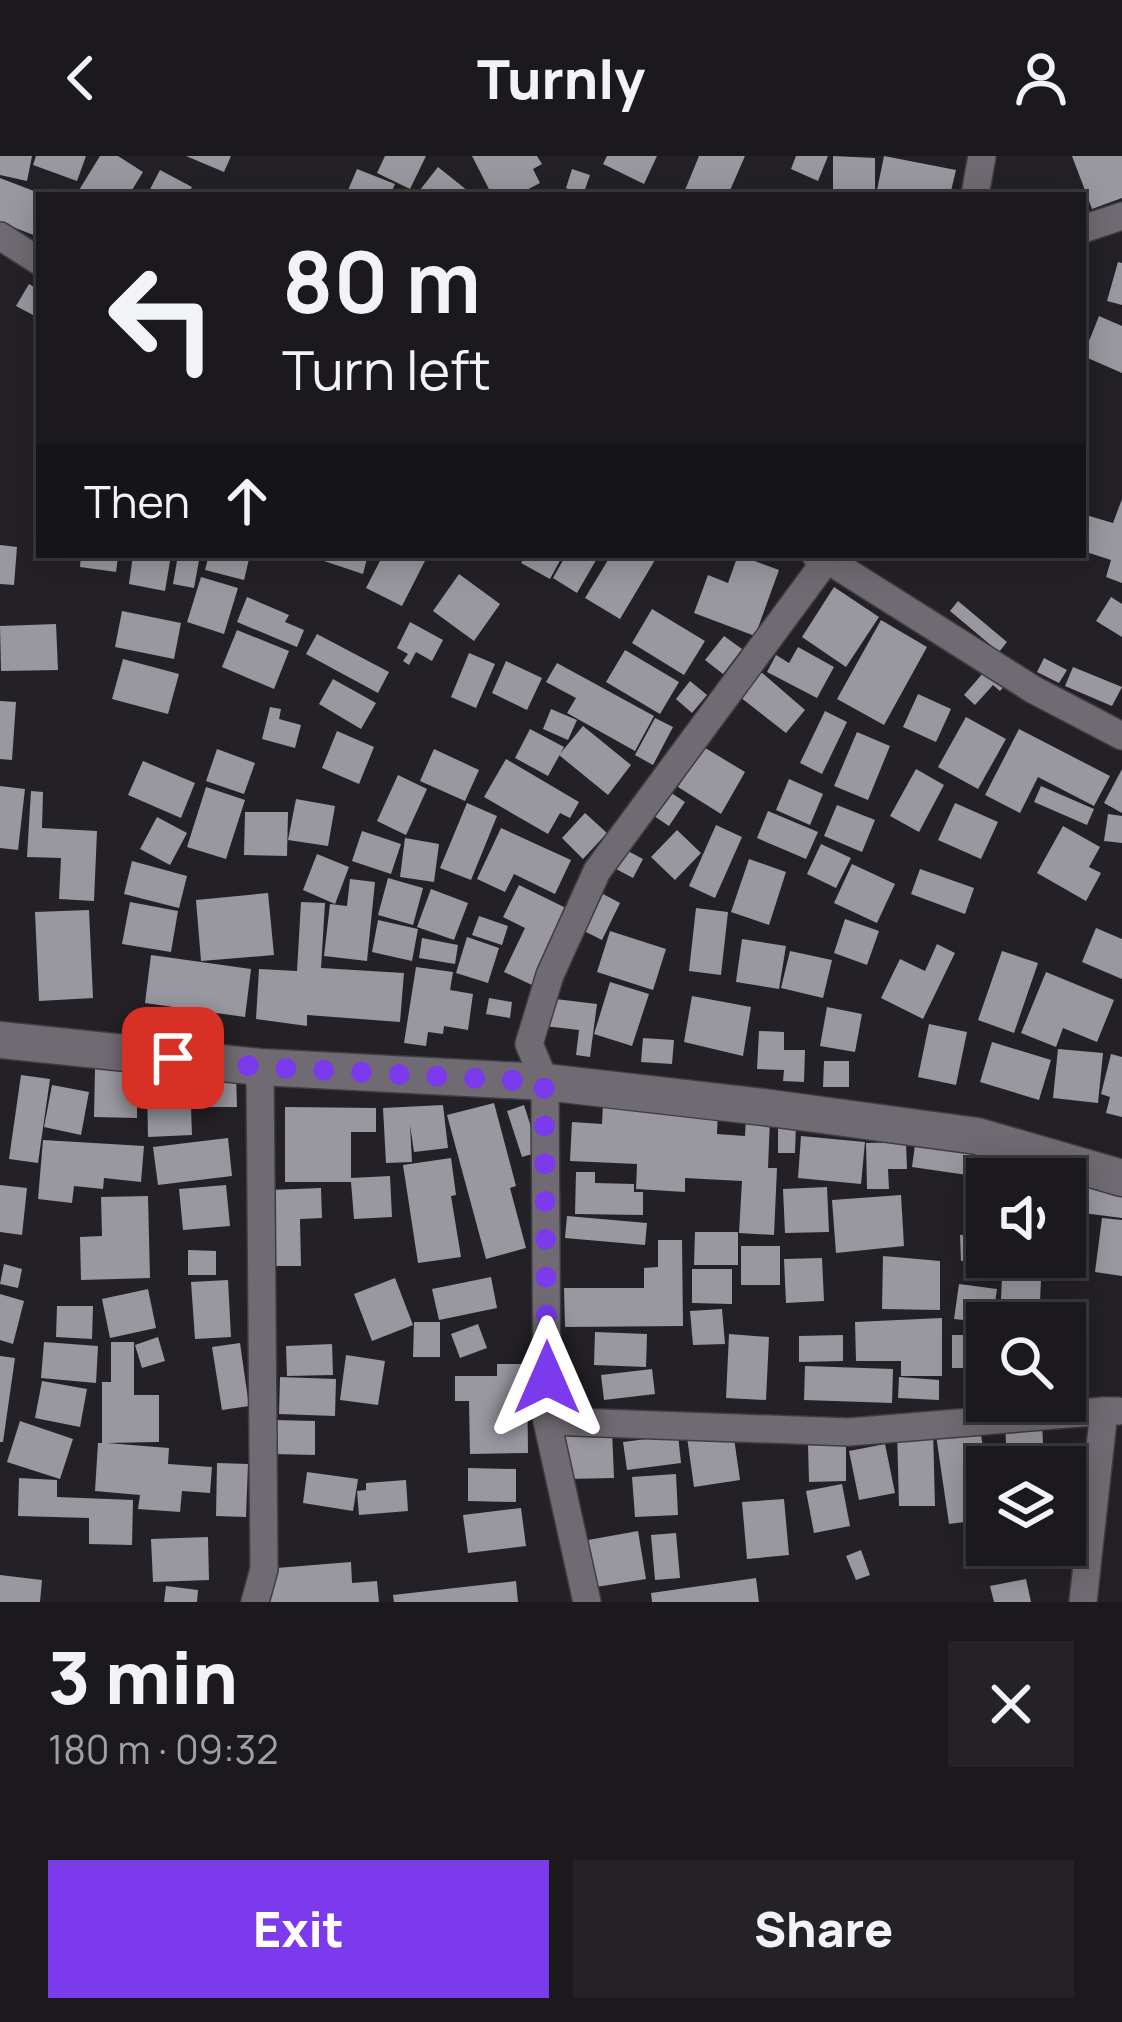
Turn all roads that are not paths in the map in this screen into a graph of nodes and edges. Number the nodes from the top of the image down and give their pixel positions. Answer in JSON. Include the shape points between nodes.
{"nodes":[{"id":1,"x":982,"y":156,"type":"edge"},
{"id":2,"x":976,"y":192,"type":"edge"},
{"id":3,"x":1122,"y":216,"type":"edge"},
{"id":4,"x":1086,"y":228,"type":"edge"},
{"id":5,"x":0,"y":236,"type":"edge"},
{"id":6,"x":36,"y":259,"type":"edge"},
{"id":7,"x":823,"y":558,"type":"edge"},
{"id":8,"x":826,"y":558,"type":"edge"},
{"id":9,"x":1122,"y":736,"type":"edge"},
{"id":10,"x":0,"y":1040,"type":"edge"},
{"id":11,"x":260,"y":1067,"type":"junction"},
{"id":12,"x":544,"y":1082,"type":"junction"},
{"id":13,"x":1122,"y":1178,"type":"edge"},
{"id":14,"x":1113,"y":1411,"type":"edge"},
{"id":15,"x":547,"y":1421,"type":"junction"},
{"id":16,"x":255,"y":1602,"type":"edge"},
{"id":17,"x":587,"y":1602,"type":"edge"},
{"id":18,"x":1083,"y":1602,"type":"edge"}],
"edges":[{"from":1,"to":2,"type":"street"},
{"from":3,"to":4,"type":"street"},
{"from":5,"to":6,"type":"street"},
{"from":7,"to":12,"type":"street","via":[[596,871],[529,1044]]},
{"from":8,"to":9,"type":"street"},
{"from":10,"to":11,"type":"street"},
{"from":11,"to":12,"type":"street"},
{"from":11,"to":16,"type":"street","via":[[264,1569]]},
{"from":12,"to":13,"type":"street","via":[[977,1136]]},
{"from":12,"to":15,"type":"street"},
{"from":14,"to":15,"type":"street","via":[[849,1432]]},
{"from":14,"to":18,"type":"street"},
{"from":15,"to":17,"type":"street"}]}
